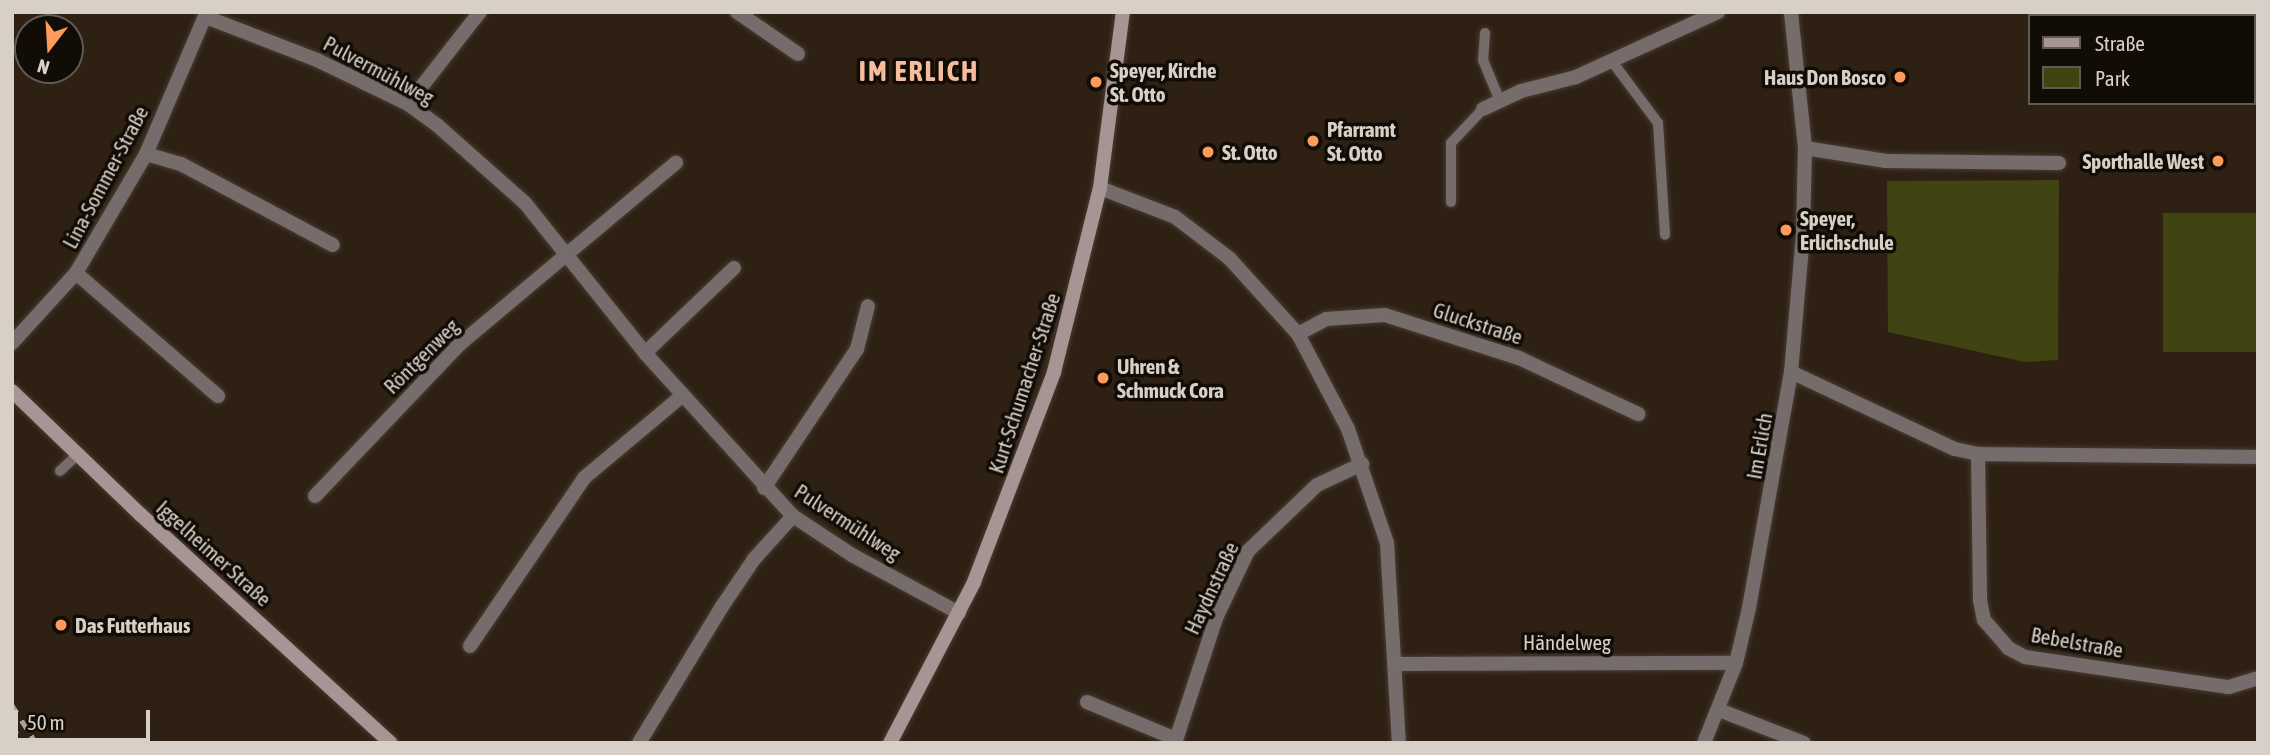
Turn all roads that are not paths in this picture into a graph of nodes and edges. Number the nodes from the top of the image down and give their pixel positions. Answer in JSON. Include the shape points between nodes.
{"nodes":[{"id":1,"x":480,"y":12,"type":"edge"},
{"id":2,"x":737,"y":12,"type":"edge"},
{"id":3,"x":1123,"y":12,"type":"edge"},
{"id":4,"x":1718,"y":12,"type":"edge"},
{"id":5,"x":1791,"y":12,"type":"edge"},
{"id":6,"x":207,"y":15,"type":"edge"},
{"id":7,"x":1485,"y":33,"type":"dead end"},
{"id":8,"x":798,"y":54,"type":"dead end"},
{"id":9,"x":1611,"y":60,"type":"junction"},
{"id":10,"x":1500,"y":101,"type":"junction"},
{"id":11,"x":408,"y":104,"type":"junction"},
{"id":12,"x":1483,"y":109,"type":"joint"},
{"id":13,"x":1805,"y":148,"type":"junction"},
{"id":14,"x":146,"y":154,"type":"junction"},
{"id":15,"x":676,"y":163,"type":"dead end"},
{"id":16,"x":2059,"y":163,"type":"dead end"},
{"id":17,"x":1100,"y":188,"type":"junction"},
{"id":18,"x":1451,"y":202,"type":"dead end"},
{"id":19,"x":1665,"y":235,"type":"dead end"},
{"id":20,"x":333,"y":245,"type":"dead end"},
{"id":21,"x":566,"y":257,"type":"junction"},
{"id":22,"x":734,"y":268,"type":"dead end"},
{"id":23,"x":76,"y":273,"type":"junction"},
{"id":24,"x":868,"y":306,"type":"dead end"},
{"id":25,"x":1298,"y":334,"type":"junction"},
{"id":26,"x":12,"y":343,"type":"edge"},
{"id":27,"x":645,"y":353,"type":"junction"},
{"id":28,"x":1791,"y":372,"type":"junction"},
{"id":29,"x":12,"y":391,"type":"edge"},
{"id":30,"x":684,"y":395,"type":"junction"},
{"id":31,"x":218,"y":396,"type":"dead end"},
{"id":32,"x":1638,"y":414,"type":"dead end"},
{"id":33,"x":79,"y":453,"type":"junction"},
{"id":34,"x":1979,"y":454,"type":"junction"},
{"id":35,"x":2258,"y":457,"type":"edge"},
{"id":36,"x":1362,"y":464,"type":"junction"},
{"id":37,"x":60,"y":471,"type":"dead end"},
{"id":38,"x":764,"y":488,"type":"junction"},
{"id":39,"x":315,"y":496,"type":"dead end"},
{"id":40,"x":793,"y":516,"type":"junction"},
{"id":41,"x":959,"y":613,"type":"junction"},
{"id":42,"x":470,"y":646,"type":"dead end"},
{"id":43,"x":1736,"y":663,"type":"junction"},
{"id":44,"x":1397,"y":664,"type":"junction"},
{"id":45,"x":2258,"y":678,"type":"edge"},
{"id":46,"x":1087,"y":702,"type":"dead end"},
{"id":47,"x":1719,"y":710,"type":"junction"},
{"id":48,"x":1176,"y":741,"type":"edge"},
{"id":49,"x":391,"y":743,"type":"edge"},
{"id":50,"x":639,"y":743,"type":"edge"},
{"id":51,"x":890,"y":743,"type":"edge"},
{"id":52,"x":1399,"y":743,"type":"edge"},
{"id":53,"x":1704,"y":743,"type":"edge"},
{"id":54,"x":1804,"y":743,"type":"edge"}],
"edges":[{"from":1,"to":11,"type":"street"},
{"from":2,"to":8,"type":"street"},
{"from":3,"to":17,"type":"main road","name":"Kurt-Schumacher-Straße"},
{"from":4,"to":9,"type":"street"},
{"from":5,"to":13,"type":"street","name":"Im Erlich"},
{"from":6,"to":11,"type":"street","name":"Pulvermühlweg"},
{"from":6,"to":14,"type":"street","name":"Lina-Sommer-Straße"},
{"from":7,"to":10,"type":"lane","via":[[1483,60]]},
{"from":9,"to":10,"type":"street","via":[[1576,77]]},
{"from":9,"to":19,"type":"lane","via":[[1658,123]]},
{"from":10,"to":12,"type":"street"},
{"from":11,"to":21,"type":"street","name":"Pulvermühlweg","via":[[497,174]]},
{"from":12,"to":18,"type":"lane","via":[[1451,143]]},
{"from":13,"to":16,"type":"street","via":[[1886,161]]},
{"from":13,"to":28,"type":"street","name":"Im Erlich"},
{"from":14,"to":20,"type":"street","via":[[181,164]]},
{"from":14,"to":23,"type":"street","name":"Lina-Sommer-Straße"},
{"from":15,"to":21,"type":"street"},
{"from":17,"to":25,"type":"street","via":[[1175,217],[1229,258]]},
{"from":17,"to":41,"type":"main road","name":"Kurt-Schumacher-Straße","via":[[1054,372],[1008,501]]},
{"from":21,"to":27,"type":"street","name":"Pulvermühlweg"},
{"from":21,"to":39,"type":"street","name":"Röntgenweg","via":[[460,344]]},
{"from":22,"to":27,"type":"street"},
{"from":23,"to":26,"type":"street","name":"Lina-Sommer-Straße"},
{"from":23,"to":31,"type":"street"},
{"from":24,"to":38,"type":"street","via":[[857,349]]},
{"from":25,"to":32,"type":"street","name":"Gluckstraße","via":[[1326,319],[1361,313],[1385,316],[1519,358]]},
{"from":25,"to":36,"type":"street"},
{"from":27,"to":30,"type":"street","name":"Pulvermühlweg"},
{"from":28,"to":34,"type":"street","via":[[1955,449]]},
{"from":28,"to":43,"type":"street","name":"Im Erlich","via":[[1785,429]]},
{"from":29,"to":33,"type":"main road","name":"Iggelheimer Straße"},
{"from":30,"to":38,"type":"street","name":"Pulvermühlweg"},
{"from":30,"to":42,"type":"street","via":[[584,478]]},
{"from":33,"to":37,"type":"lane"},
{"from":33,"to":49,"type":"main road","name":"Iggelheimer Straße"},
{"from":34,"to":35,"type":"street"},
{"from":34,"to":45,"type":"street","name":"Bebelstraße","via":[[1980,600],[1984,620],[2008,648],[2025,657],[2229,687]]},
{"from":36,"to":44,"type":"street","via":[[1387,543]]},
{"from":36,"to":48,"type":"street","name":"Haydnstraße","via":[[1317,485],[1248,551],[1216,618]]},
{"from":38,"to":40,"type":"street","name":"Pulvermühlweg"},
{"from":40,"to":41,"type":"street","name":"Pulvermühlweg","via":[[852,555]]},
{"from":40,"to":50,"type":"street","via":[[754,559]]},
{"from":41,"to":51,"type":"main road","name":"Kurt-Schumacher-Straße"},
{"from":43,"to":44,"type":"street","name":"Händelweg"},
{"from":43,"to":47,"type":"street","name":"Im Erlich"},
{"from":44,"to":52,"type":"street"},
{"from":46,"to":48,"type":"street","name":"Haydnstraße"},
{"from":47,"to":53,"type":"street","name":"Im Erlich"},
{"from":47,"to":54,"type":"street"}]}
